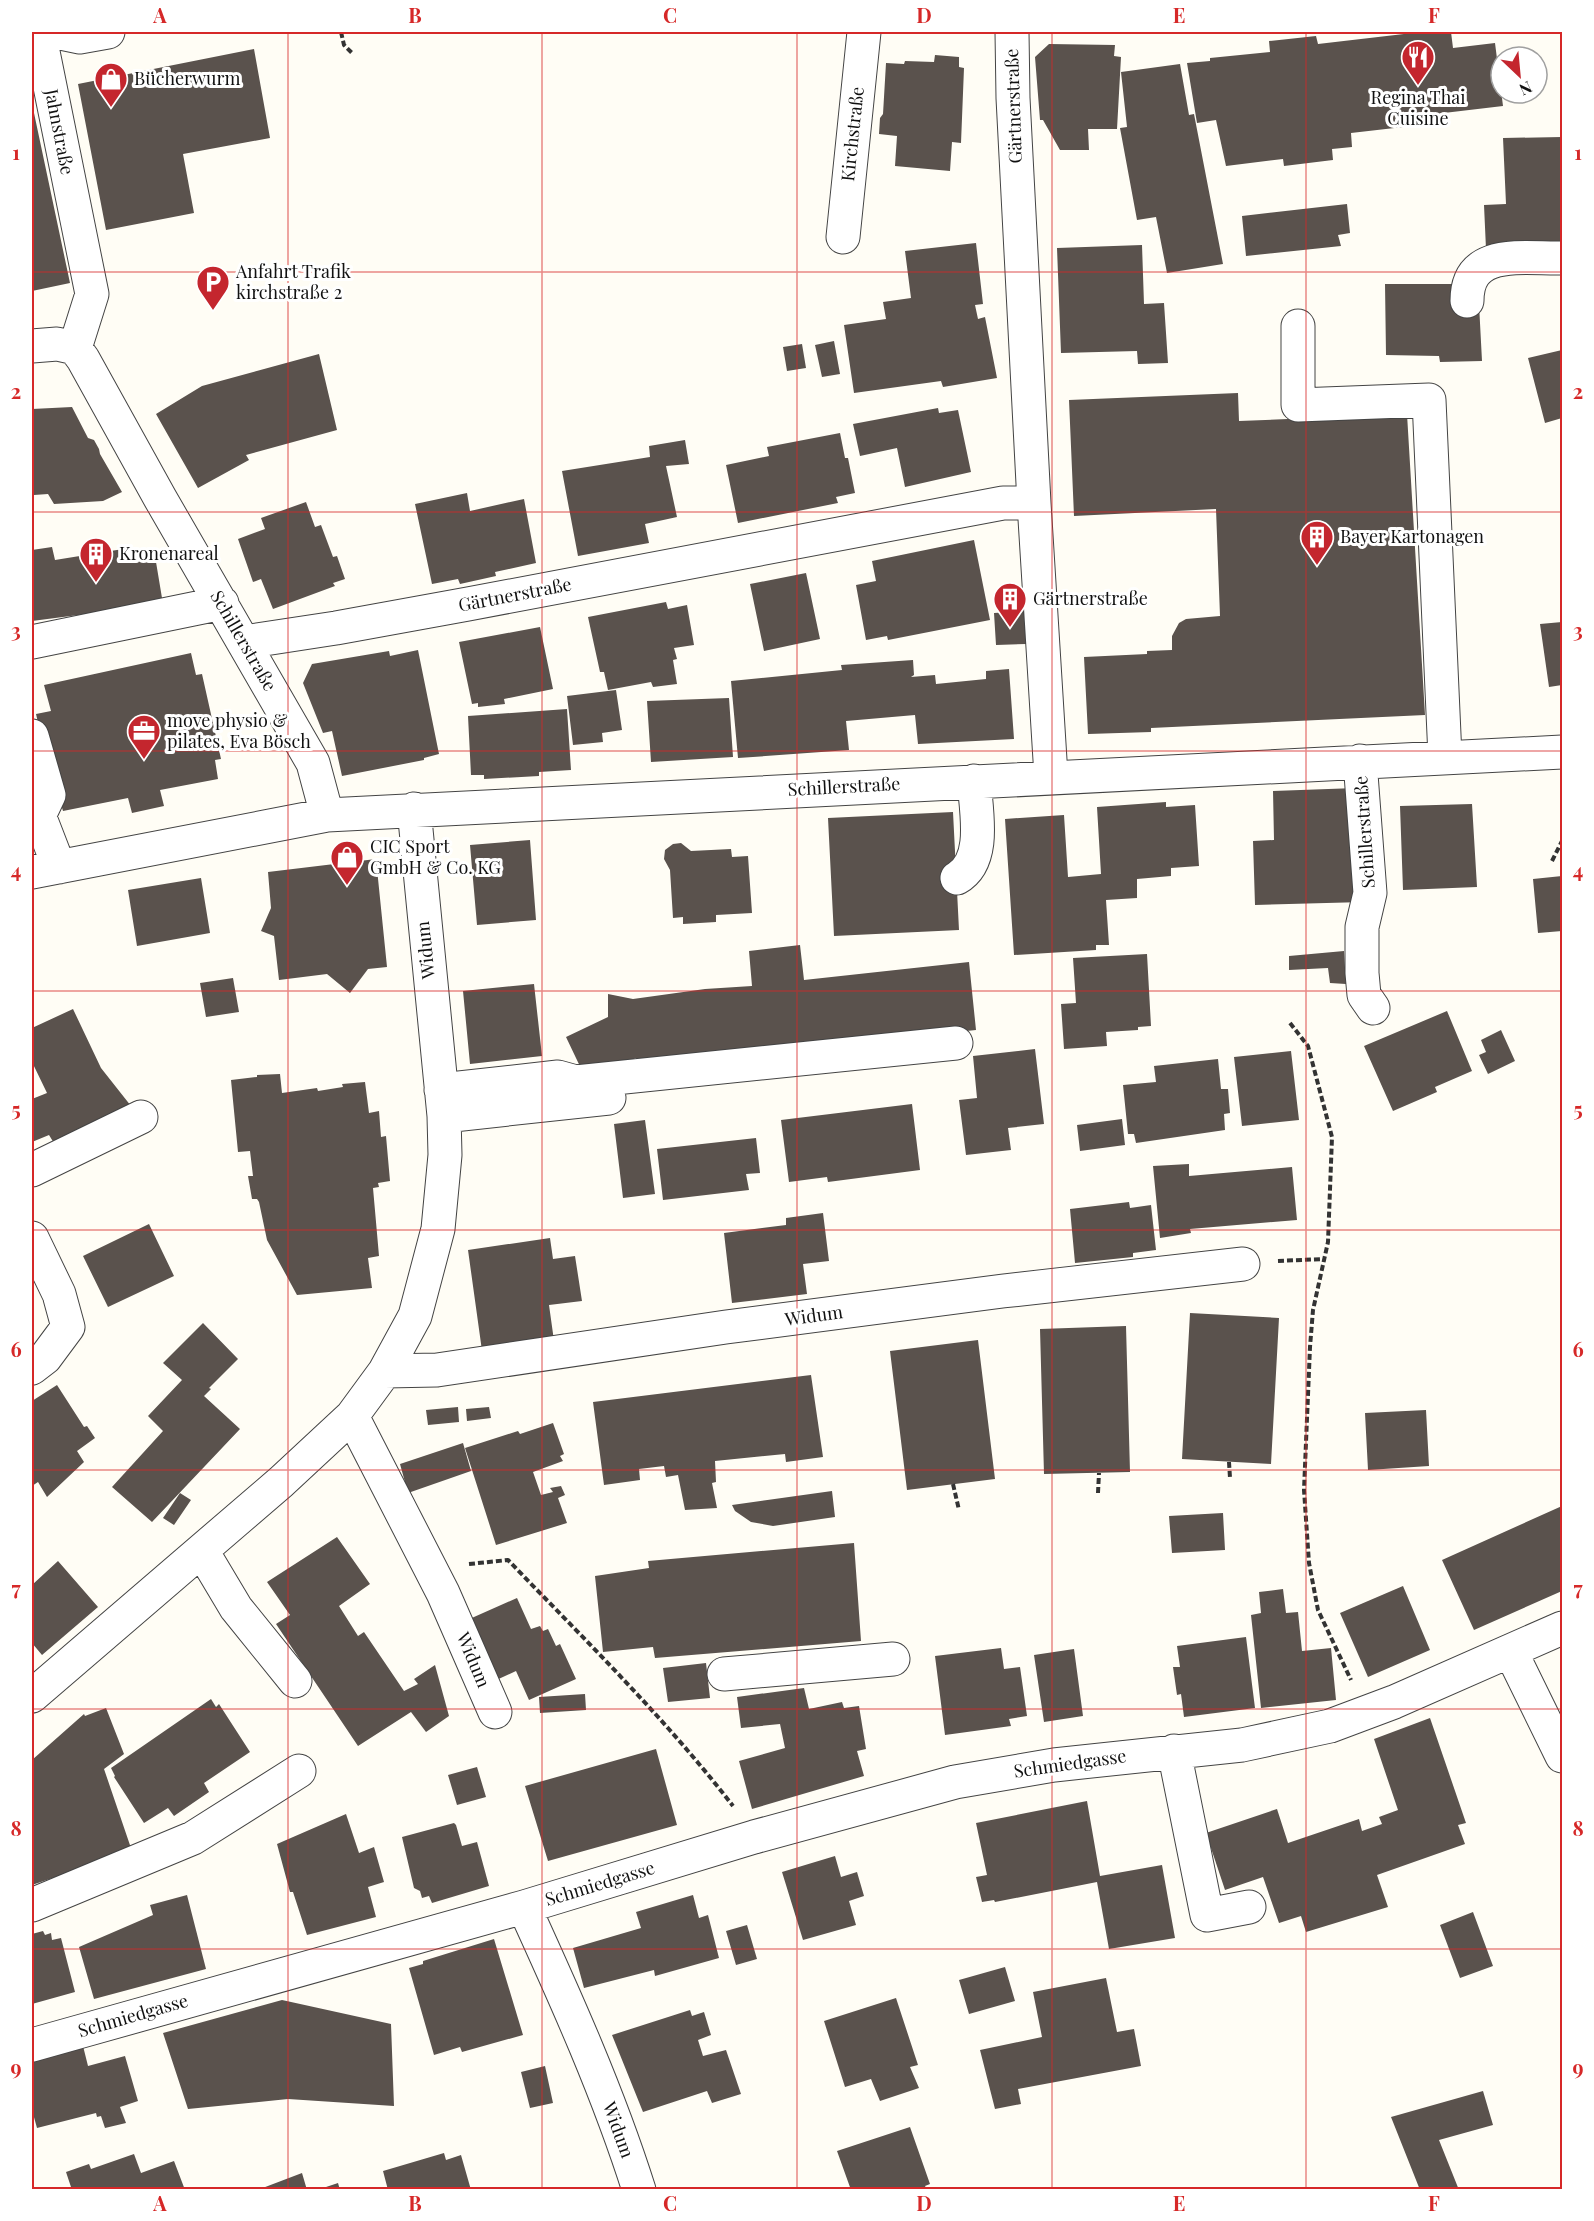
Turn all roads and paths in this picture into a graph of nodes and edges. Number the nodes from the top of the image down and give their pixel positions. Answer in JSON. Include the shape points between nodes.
{"nodes":[{"id":1,"x":39,"y":32,"type":"edge"},
{"id":2,"x":341,"y":32,"type":"edge"},
{"id":3,"x":864,"y":32,"type":"edge"},
{"id":4,"x":1012,"y":32,"type":"edge"},
{"id":5,"x":353,"y":54,"type":"dead end"},
{"id":6,"x":843,"y":237,"type":"dead end"},
{"id":7,"x":1563,"y":258,"type":"edge"},
{"id":8,"x":1467,"y":302,"type":"dead end"},
{"id":9,"x":1298,"y":326,"type":"dead end"},
{"id":10,"x":32,"y":346,"type":"edge"},
{"id":11,"x":75,"y":348,"type":"junction"},
{"id":12,"x":1034,"y":503,"type":"junction"},
{"id":13,"x":222,"y":603,"type":"junction"},
{"id":14,"x":32,"y":642,"type":"edge"},
{"id":15,"x":244,"y":642,"type":"junction"},
{"id":16,"x":32,"y":735,"type":"edge"},
{"id":17,"x":1563,"y":752,"type":"edge"},
{"id":18,"x":1445,"y":757,"type":"junction"},
{"id":19,"x":1360,"y":761,"type":"junction"},
{"id":20,"x":1051,"y":776,"type":"junction"},
{"id":21,"x":974,"y":781,"type":"junction"},
{"id":22,"x":35,"y":807,"type":"edge"},
{"id":23,"x":414,"y":809,"type":"junction"},
{"id":24,"x":327,"y":815,"type":"junction"},
{"id":25,"x":1563,"y":841,"type":"edge"},
{"id":26,"x":1552,"y":861,"type":"dead end"},
{"id":27,"x":45,"y":869,"type":"edge"},
{"id":28,"x":957,"y":878,"type":"dead end"},
{"id":29,"x":1373,"y":1008,"type":"dead end"},
{"id":30,"x":1290,"y":1023,"type":"dead end"},
{"id":31,"x":956,"y":1043,"type":"dead end"},
{"id":32,"x":797,"y":1078,"type":"dead end"},
{"id":33,"x":442,"y":1103,"type":"junction"},
{"id":34,"x":141,"y":1117,"type":"dead end"},
{"id":35,"x":32,"y":1170,"type":"edge"},
{"id":36,"x":32,"y":1238,"type":"edge"},
{"id":37,"x":1325,"y":1259,"type":"junction"},
{"id":38,"x":1243,"y":1264,"type":"joint"},
{"id":39,"x":32,"y":1368,"type":"edge"},
{"id":40,"x":385,"y":1371,"type":"junction"},
{"id":41,"x":352,"y":1416,"type":"junction"},
{"id":42,"x":1229,"y":1462,"type":"dead end"},
{"id":43,"x":1099,"y":1473,"type":"dead end"},
{"id":44,"x":1230,"y":1478,"type":"dead end"},
{"id":45,"x":953,"y":1484,"type":"dead end"},
{"id":46,"x":1098,"y":1494,"type":"dead end"},
{"id":47,"x":959,"y":1510,"type":"dead end"},
{"id":48,"x":202,"y":1551,"type":"junction"},
{"id":49,"x":430,"y":1567,"type":"junction"},
{"id":50,"x":1563,"y":1628,"type":"edge"},
{"id":51,"x":1511,"y":1652,"type":"junction"},
{"id":52,"x":893,"y":1659,"type":"dead end"},
{"id":53,"x":724,"y":1674,"type":"dead end"},
{"id":54,"x":295,"y":1680,"type":"dead end"},
{"id":55,"x":32,"y":1696,"type":"edge"},
{"id":56,"x":495,"y":1712,"type":"dead end"},
{"id":57,"x":1368,"y":1712,"type":"junction"},
{"id":58,"x":1174,"y":1751,"type":"junction"},
{"id":59,"x":1563,"y":1756,"type":"edge"},
{"id":60,"x":298,"y":1771,"type":"dead end"},
{"id":61,"x":754,"y":1837,"type":"junction"},
{"id":62,"x":32,"y":1905,"type":"edge"},
{"id":63,"x":524,"y":1907,"type":"junction"},
{"id":64,"x":1249,"y":1907,"type":"dead end"},
{"id":65,"x":32,"y":2045,"type":"edge"},
{"id":66,"x":639,"y":2190,"type":"edge"}],
"edges":[{"from":1,"to":11,"type":"street","name":"Jahnstraße","via":[[63,79],[79,232],[105,291]]},
{"from":2,"to":5,"type":"path","via":[[344,45]]},
{"from":3,"to":6,"type":"street","name":"Kirchstraße"},
{"from":4,"to":12,"type":"street","name":"Gärtnerstraße"},
{"from":7,"to":8,"type":"street","via":[[1499,259],[1480,266],[1467,285]]},
{"from":9,"to":18,"type":"street","via":[[1298,405],[1429,400]]},
{"from":10,"to":11,"type":"street","via":[[57,344]]},
{"from":11,"to":13,"type":"street","name":"Schillerstraße"},
{"from":12,"to":15,"type":"street","name":"Gärtnerstraße","via":[[1003,503]]},
{"from":12,"to":20,"type":"street","name":"Gärtnerstraße"},
{"from":13,"to":14,"type":"street"},
{"from":13,"to":15,"type":"street","name":"Schillerstraße"},
{"from":15,"to":24,"type":"street","name":"Schillerstraße","via":[[313,763]]},
{"from":16,"to":22,"type":"street","via":[[49,795]]},
{"from":17,"to":18,"type":"street","name":"Schillerstraße"},
{"from":18,"to":19,"type":"street","name":"Schillerstraße"},
{"from":19,"to":20,"type":"street","name":"Schillerstraße"},
{"from":19,"to":29,"type":"street","name":"Schillerstraße","via":[[1370,893],[1362,927],[1362,972],[1364,995]]},
{"from":20,"to":21,"type":"street","name":"Schillerstraße"},
{"from":21,"to":23,"type":"street","name":"Schillerstraße"},
{"from":21,"to":28,"type":"street","via":[[976,855],[967,872]]},
{"from":22,"to":27,"type":"street"},
{"from":23,"to":24,"type":"street","name":"Schillerstraße"},
{"from":23,"to":33,"type":"street","name":"Widum"},
{"from":24,"to":27,"type":"street","name":"Schillerstraße"},
{"from":25,"to":26,"type":"path"},
{"from":30,"to":37,"type":"path","via":[[1308,1046],[1332,1137]]},
{"from":31,"to":33,"type":"street","via":[[576,1082],[558,1077]]},
{"from":32,"to":33,"type":"street"},
{"from":33,"to":40,"type":"street","name":"Widum","via":[[445,1155],[438,1229],[416,1316]]},
{"from":34,"to":35,"type":"street"},
{"from":36,"to":39,"type":"street","via":[[59,1294],[68,1327],[45,1358]]},
{"from":37,"to":38,"type":"path"},
{"from":37,"to":57,"type":"path","via":[[1313,1310],[1310,1347],[1304,1473],[1308,1545],[1318,1610]]},
{"from":38,"to":40,"type":"street","name":"Widum","via":[[969,1295],[437,1370]]},
{"from":40,"to":41,"type":"street","name":"Widum"},
{"from":41,"to":48,"type":"street","name":"Widum"},
{"from":41,"to":49,"type":"street","name":"Widum"},
{"from":42,"to":44,"type":"path"},
{"from":43,"to":46,"type":"path"},
{"from":45,"to":47,"type":"path"},
{"from":48,"to":54,"type":"street","via":[[236,1608]]},
{"from":48,"to":55,"type":"street","name":"Widum"},
{"from":49,"to":56,"type":"street","name":"Widum"},
{"from":49,"to":61,"type":"path","via":[[508,1560],[655,1712],[704,1768]]},
{"from":50,"to":51,"type":"street","name":"Schmiedgasse"},
{"from":51,"to":57,"type":"street","name":"Schmiedgasse"},
{"from":51,"to":59,"type":"street"},
{"from":52,"to":53,"type":"street"},
{"from":57,"to":58,"type":"street","name":"Schmiedgasse","via":[[1330,1726],[1242,1745]]},
{"from":58,"to":61,"type":"street","name":"Schmiedgasse","via":[[955,1782]]},
{"from":58,"to":64,"type":"street","via":[[1207,1915]]},
{"from":60,"to":62,"type":"street","via":[[193,1838]]},
{"from":61,"to":63,"type":"street","name":"Schmiedgasse"},
{"from":63,"to":65,"type":"street","name":"Schmiedgasse"},
{"from":63,"to":66,"type":"street","name":"Widum","via":[[566,1997],[621,2133]]}]}
